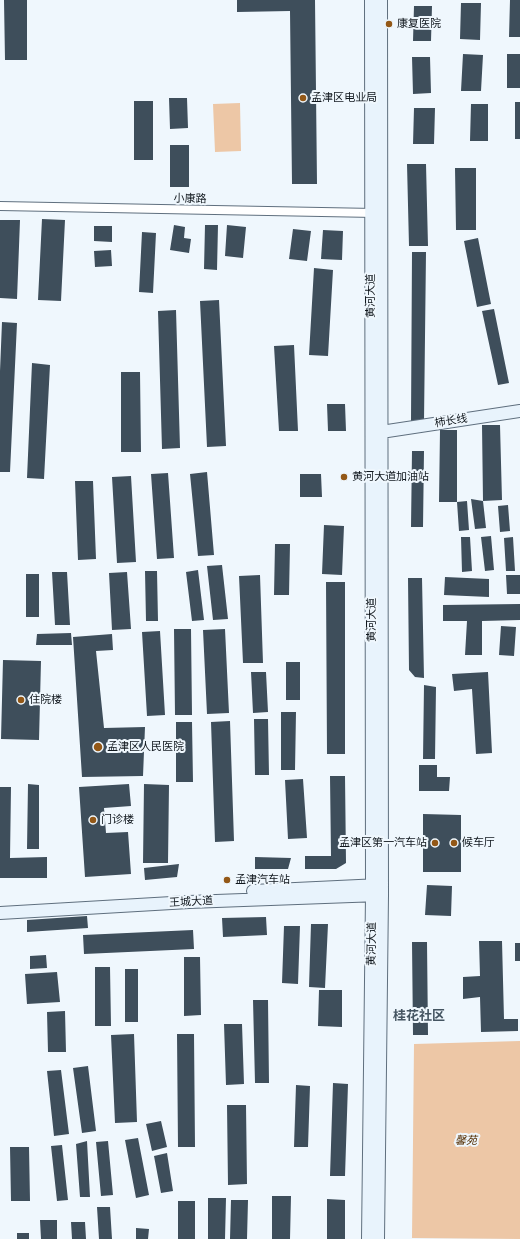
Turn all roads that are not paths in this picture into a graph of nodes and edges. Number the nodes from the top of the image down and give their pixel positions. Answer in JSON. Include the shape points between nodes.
{"nodes":[{"id":1,"x":371,"y":0,"type":"edge"},
{"id":2,"x":380,"y":0,"type":"edge"},
{"id":3,"x":0,"y":206,"type":"edge"},
{"id":4,"x":380,"y":214,"type":"junction"},
{"id":5,"x":520,"y":411,"type":"edge"},
{"id":6,"x":381,"y":432,"type":"junction"},
{"id":7,"x":377,"y":890,"type":"junction"},
{"id":8,"x":0,"y":906,"type":"edge"},
{"id":9,"x":0,"y":913,"type":"edge"},
{"id":10,"x":368,"y":1239,"type":"edge"},
{"id":11,"x":378,"y":1239,"type":"edge"}],
"edges":[{"from":1,"to":7,"type":"main road","name":"黄河大道"},
{"from":2,"to":4,"type":"main road","name":"黄河大道"},
{"from":3,"to":4,"type":"street","name":"小康路"},
{"from":4,"to":6,"type":"main road","name":"黄河大道"},
{"from":5,"to":6,"type":"main road","name":"柿长线"},
{"from":6,"to":7,"type":"main road","name":"黄河大道"},
{"from":7,"to":8,"type":"main road","name":"王城大道"},
{"from":7,"to":9,"type":"main road","name":"王城大道"},
{"from":7,"to":10,"type":"main road","name":"黄河大道"},
{"from":7,"to":11,"type":"main road","name":"黄河大道"}]}
